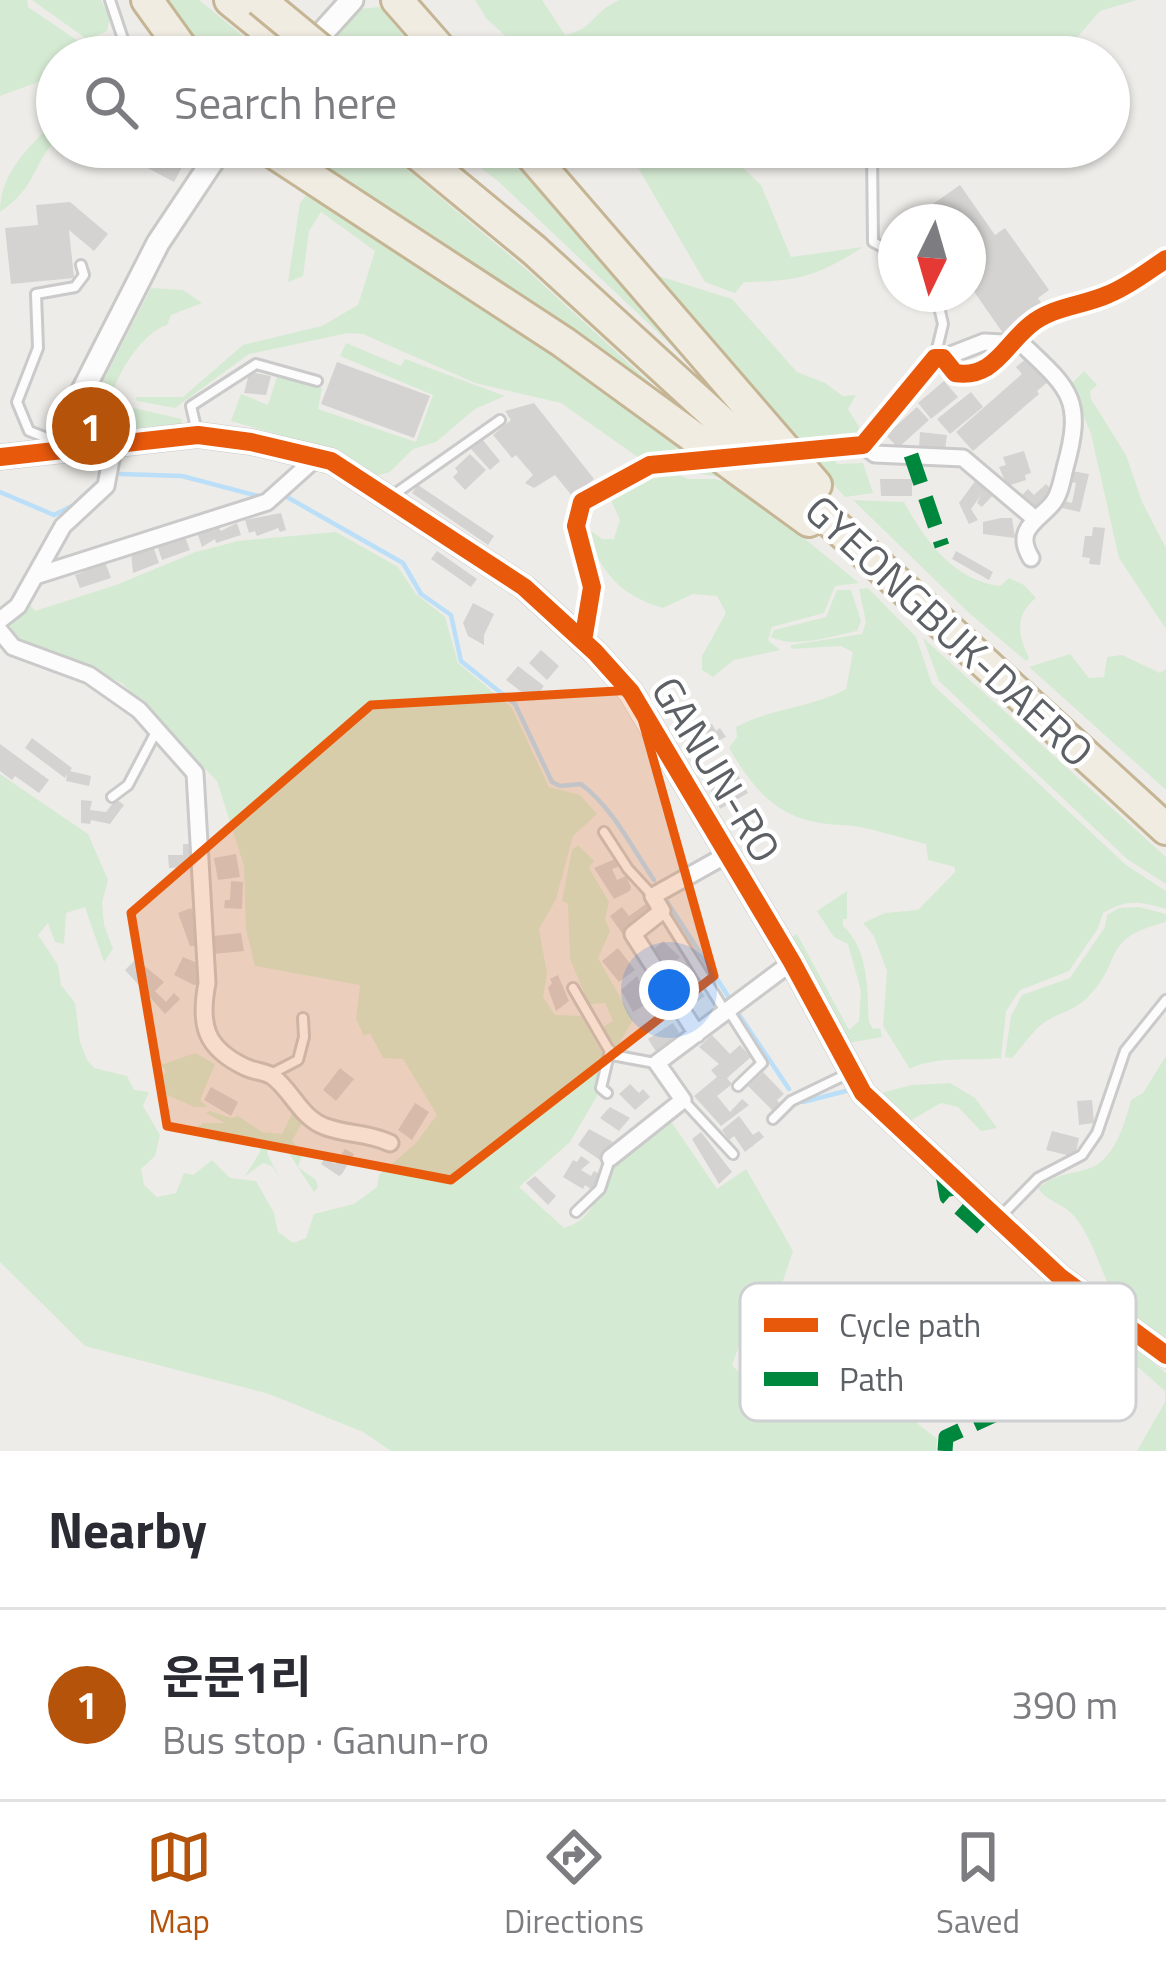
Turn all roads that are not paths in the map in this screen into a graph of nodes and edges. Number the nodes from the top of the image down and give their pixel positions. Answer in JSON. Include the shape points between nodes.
{"nodes":[{"id":1,"x":110,"y":0,"type":"edge"},
{"id":2,"x":147,"y":0,"type":"edge"},
{"id":3,"x":230,"y":0,"type":"edge"},
{"id":4,"x":260,"y":0,"type":"edge"},
{"id":5,"x":352,"y":0,"type":"edge"},
{"id":6,"x":398,"y":0,"type":"edge"},
{"id":7,"x":122,"y":36,"type":"edge"},
{"id":8,"x":173,"y":36,"type":"edge"},
{"id":9,"x":274,"y":36,"type":"edge"},
{"id":10,"x":304,"y":36,"type":"edge"},
{"id":11,"x":319,"y":36,"type":"edge"},
{"id":12,"x":429,"y":36,"type":"edge"},
{"id":13,"x":209,"y":168,"type":"edge"},
{"id":14,"x":294,"y":168,"type":"edge"},
{"id":15,"x":434,"y":168,"type":"edge"},
{"id":16,"x":462,"y":168,"type":"edge"},
{"id":17,"x":542,"y":168,"type":"edge"},
{"id":18,"x":872,"y":168,"type":"edge"},
{"id":19,"x":878,"y":244,"type":"edge"},
{"id":20,"x":1166,"y":259,"type":"edge"},
{"id":21,"x":82,"y":265,"type":"dead end"},
{"id":22,"x":940,"y":312,"type":"edge"},
{"id":23,"x":1013,"y":343,"type":"junction"},
{"id":24,"x":939,"y":358,"type":"junction"},
{"id":25,"x":317,"y":380,"type":"dead end"},
{"id":26,"x":500,"y":420,"type":"dead end"},
{"id":27,"x":198,"y":435,"type":"junction"},
{"id":28,"x":114,"y":444,"type":"junction"},
{"id":29,"x":863,"y":445,"type":"junction"},
{"id":30,"x":55,"y":446,"type":"junction"},
{"id":31,"x":840,"y":447,"type":"tunnel mouth"},
{"id":32,"x":0,"y":457,"type":"edge"},
{"id":33,"x":316,"y":458,"type":"junction"},
{"id":34,"x":650,"y":465,"type":"tunnel mouth"},
{"id":35,"x":816,"y":485,"type":"junction"},
{"id":36,"x":388,"y":499,"type":"junction"},
{"id":37,"x":1034,"y":518,"type":"junction"},
{"id":38,"x":1031,"y":558,"type":"dead end"},
{"id":39,"x":35,"y":576,"type":"junction"},
{"id":40,"x":897,"y":582,"type":"junction"},
{"id":41,"x":0,"y":620,"type":"edge"},
{"id":42,"x":0,"y":631,"type":"edge"},
{"id":43,"x":583,"y":640,"type":"junction"},
{"id":44,"x":157,"y":730,"type":"junction"},
{"id":45,"x":112,"y":797,"type":"dead end"},
{"id":46,"x":1166,"y":802,"type":"edge"},
{"id":47,"x":1166,"y":830,"type":"edge"},
{"id":48,"x":604,"y":832,"type":"dead end"},
{"id":49,"x":728,"y":854,"type":"junction"},
{"id":50,"x":652,"y":896,"type":"junction"},
{"id":51,"x":662,"y":911,"type":"junction"},
{"id":52,"x":792,"y":962,"type":"junction"},
{"id":53,"x":574,"y":988,"type":"dead end"},
{"id":54,"x":1166,"y":1000,"type":"edge"},
{"id":55,"x":727,"y":1011,"type":"junction"},
{"id":56,"x":303,"y":1018,"type":"dead end"},
{"id":57,"x":697,"y":1034,"type":"junction"},
{"id":58,"x":610,"y":1050,"type":"junction"},
{"id":59,"x":657,"y":1064,"type":"junction"},
{"id":60,"x":851,"y":1072,"type":"junction"},
{"id":61,"x":270,"y":1074,"type":"junction"},
{"id":62,"x":738,"y":1086,"type":"dead end"},
{"id":63,"x":607,"y":1093,"type":"dead end"},
{"id":64,"x":683,"y":1100,"type":"junction"},
{"id":65,"x":773,"y":1120,"type":"dead end"},
{"id":66,"x":390,"y":1143,"type":"dead end"},
{"id":67,"x":733,"y":1154,"type":"dead end"},
{"id":68,"x":610,"y":1158,"type":"joint"},
{"id":69,"x":576,"y":1212,"type":"dead end"},
{"id":70,"x":997,"y":1220,"type":"junction"},
{"id":71,"x":1069,"y":1283,"type":"edge"},
{"id":72,"x":1136,"y":1334,"type":"edge"},
{"id":73,"x":1166,"y":1355,"type":"edge"}],
"edges":[{"from":1,"to":7,"type":"lane"},
{"from":2,"to":8,"type":"highway"},
{"from":3,"to":9,"type":"highway"},
{"from":4,"to":10,"type":"highway","bridge":true},
{"from":5,"to":11,"type":"street"},
{"from":6,"to":12,"type":"highway"},
{"from":13,"to":30,"type":"street","via":[[158,243]]},
{"from":14,"to":40,"type":"highway","via":[[563,342]]},
{"from":15,"to":40,"type":"highway","name":"GYEONGBUK-DAERO"},
{"from":16,"to":35,"type":"highway","name":"GYEONGBUK-DAERO"},
{"from":17,"to":35,"type":"highway"},
{"from":18,"to":19,"type":"lane"},
{"from":20,"to":23,"type":"street","via":[[1109,294],[1031,323]]},
{"from":21,"to":30,"type":"lane","via":[[75,287],[37,294],[38,348],[17,402],[29,430]]},
{"from":22,"to":24,"type":"lane"},
{"from":23,"to":24,"type":"street","via":[[984,342]]},
{"from":23,"to":24,"type":"street","via":[[972,376]]},
{"from":23,"to":37,"type":"street","via":[[1053,373],[1076,416],[1058,495]]},
{"from":24,"to":29,"type":"street"},
{"from":25,"to":27,"type":"lane","via":[[256,364],[191,406]]},
{"from":26,"to":36,"type":"lane"},
{"from":27,"to":28,"type":"street","name":"GANUN-RO"},
{"from":27,"to":33,"type":"street","name":"GANUN-RO"},
{"from":28,"to":30,"type":"street","name":"GANUN-RO"},
{"from":28,"to":39,"type":"street","via":[[106,486],[63,526]]},
{"from":29,"to":31,"type":"street"},
{"from":29,"to":37,"type":"street","via":[[875,454],[962,458]]},
{"from":30,"to":32,"type":"street","name":"GANUN-RO"},
{"from":33,"to":36,"type":"street","name":"GANUN-RO"},
{"from":33,"to":39,"type":"street","via":[[267,502]]},
{"from":34,"to":43,"type":"street","via":[[582,502],[577,514],[592,587]]},
{"from":35,"to":46,"type":"highway","name":"GYEONGBUK-DAERO"},
{"from":36,"to":43,"type":"street","name":"GANUN-RO","via":[[524,587]]},
{"from":37,"to":38,"type":"street","via":[[1024,544]]},
{"from":39,"to":41,"type":"street"},
{"from":40,"to":47,"type":"highway","name":"GYEONGBUK-DAERO"},
{"from":42,"to":44,"type":"street","via":[[13,647],[88,675]]},
{"from":43,"to":49,"type":"street","name":"GANUN-RO","via":[[631,692]]},
{"from":44,"to":45,"type":"lane","via":[[128,785]]},
{"from":44,"to":61,"type":"street","via":[[195,773],[205,1030],[225,1058]]},
{"from":48,"to":50,"type":"lane"},
{"from":49,"to":50,"type":"street"},
{"from":49,"to":52,"type":"street","name":"GANUN-RO"},
{"from":50,"to":51,"type":"street"},
{"from":51,"to":55,"type":"lane"},
{"from":51,"to":57,"type":"street","via":[[633,934]]},
{"from":52,"to":55,"type":"street"},
{"from":52,"to":60,"type":"street","name":"GANUN-RO"},
{"from":53,"to":58,"type":"lane"},
{"from":54,"to":70,"type":"lane","via":[[1125,1052],[1082,1155],[1038,1178]]},
{"from":55,"to":57,"type":"street"},
{"from":55,"to":62,"type":"lane","via":[[762,1063]]},
{"from":56,"to":61,"type":"lane","via":[[298,1060]]},
{"from":57,"to":59,"type":"street"},
{"from":58,"to":59,"type":"lane"},
{"from":58,"to":63,"type":"lane","via":[[601,1088]]},
{"from":59,"to":64,"type":"street"},
{"from":60,"to":65,"type":"lane","via":[[791,1100]]},
{"from":60,"to":70,"type":"street","name":"GANUN-RO","via":[[871,1101]]},
{"from":61,"to":66,"type":"street","via":[[325,1127]]},
{"from":64,"to":67,"type":"lane"},
{"from":64,"to":68,"type":"street"},
{"from":68,"to":69,"type":"lane","via":[[600,1189]]},
{"from":70,"to":71,"type":"street","name":"GANUN-RO"},
{"from":72,"to":73,"type":"street","name":"GANUN-RO"}]}
